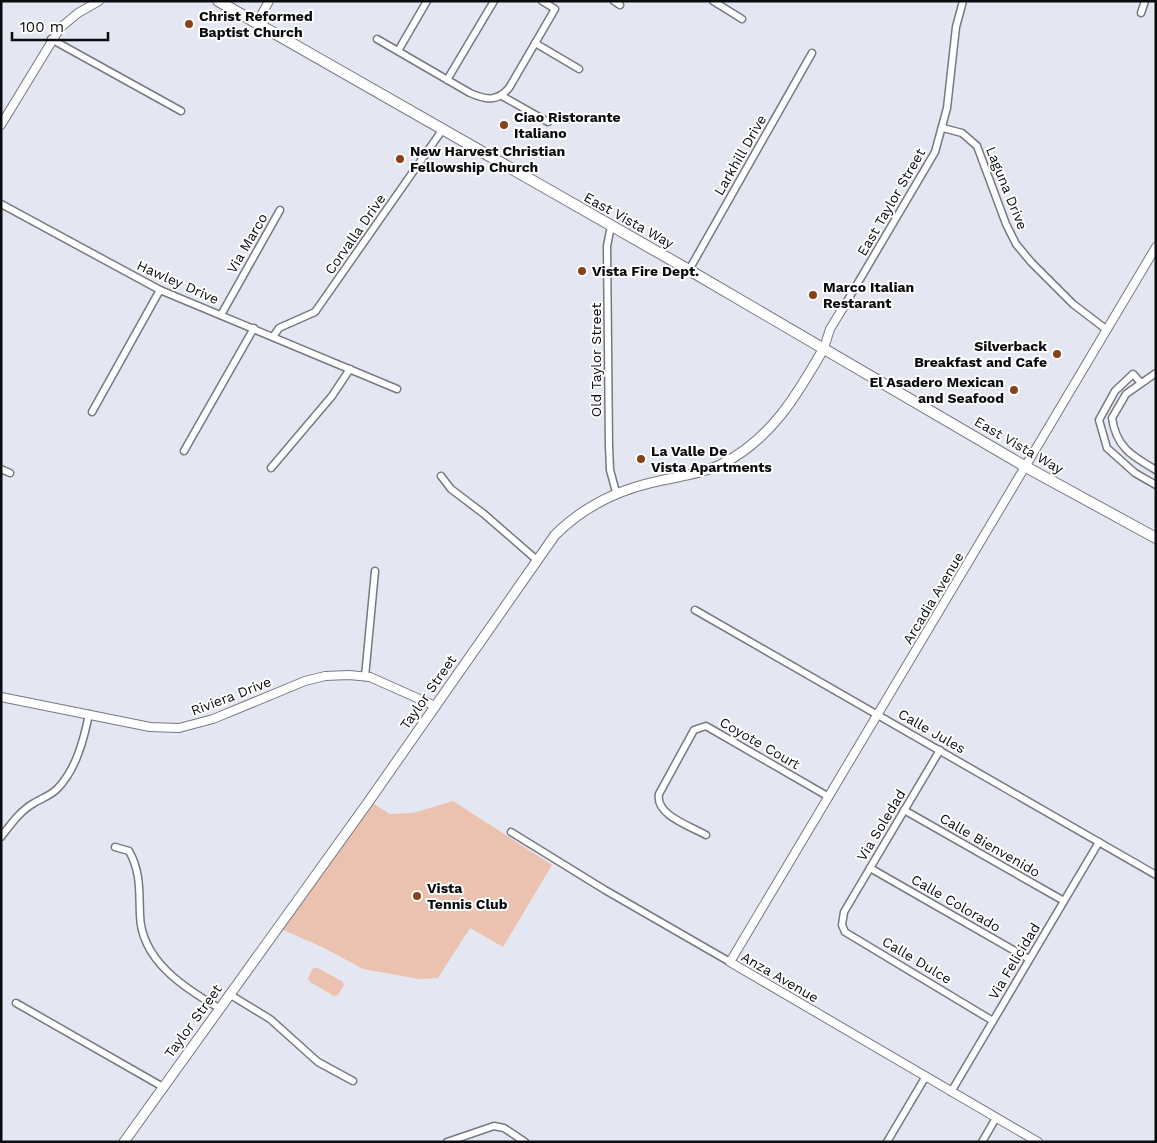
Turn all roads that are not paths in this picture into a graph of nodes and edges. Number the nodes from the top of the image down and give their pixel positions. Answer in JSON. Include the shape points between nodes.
{"nodes":[{"id":1,"x":99,"y":1,"type":"edge"},
{"id":2,"x":218,"y":1,"type":"edge"},
{"id":3,"x":269,"y":1,"type":"edge"},
{"id":4,"x":427,"y":1,"type":"edge"},
{"id":5,"x":494,"y":1,"type":"edge"},
{"id":6,"x":542,"y":1,"type":"edge"},
{"id":7,"x":713,"y":1,"type":"edge"},
{"id":8,"x":963,"y":1,"type":"edge"},
{"id":9,"x":1145,"y":1,"type":"edge"},
{"id":10,"x":1141,"y":13,"type":"dead end"},
{"id":11,"x":742,"y":19,"type":"dead end"},
{"id":12,"x":257,"y":23,"type":"junction"},
{"id":13,"x":377,"y":39,"type":"dead end"},
{"id":14,"x":51,"y":40,"type":"junction"},
{"id":15,"x":535,"y":43,"type":"junction"},
{"id":16,"x":398,"y":51,"type":"junction"},
{"id":17,"x":812,"y":53,"type":"dead end"},
{"id":18,"x":579,"y":69,"type":"dead end"},
{"id":19,"x":447,"y":80,"type":"junction"},
{"id":20,"x":502,"y":96,"type":"junction"},
{"id":21,"x":181,"y":110,"type":"dead end"},
{"id":22,"x":548,"y":122,"type":"dead end"},
{"id":23,"x":1,"y":125,"type":"edge"},
{"id":24,"x":943,"y":128,"type":"junction"},
{"id":25,"x":443,"y":129,"type":"junction"},
{"id":26,"x":1,"y":204,"type":"edge"},
{"id":27,"x":280,"y":210,"type":"dead end"},
{"id":28,"x":611,"y":226,"type":"junction"},
{"id":29,"x":1156,"y":247,"type":"edge"},
{"id":30,"x":689,"y":270,"type":"junction"},
{"id":31,"x":160,"y":290,"type":"junction"},
{"id":32,"x":846,"y":303,"type":"joint"},
{"id":33,"x":220,"y":315,"type":"junction"},
{"id":34,"x":254,"y":328,"type":"junction"},
{"id":35,"x":1107,"y":330,"type":"junction"},
{"id":36,"x":273,"y":337,"type":"junction"},
{"id":37,"x":824,"y":348,"type":"junction"},
{"id":38,"x":350,"y":369,"type":"junction"},
{"id":39,"x":1156,"y":373,"type":"edge"},
{"id":40,"x":1141,"y":383,"type":"junction"},
{"id":41,"x":397,"y":389,"type":"dead end"},
{"id":42,"x":92,"y":412,"type":"dead end"},
{"id":43,"x":184,"y":451,"type":"dead end"},
{"id":44,"x":1026,"y":466,"type":"junction"},
{"id":45,"x":271,"y":468,"type":"dead end"},
{"id":46,"x":1,"y":469,"type":"edge"},
{"id":47,"x":1156,"y":470,"type":"edge"},
{"id":48,"x":10,"y":473,"type":"dead end"},
{"id":49,"x":441,"y":476,"type":"dead end"},
{"id":50,"x":1156,"y":485,"type":"edge"},
{"id":51,"x":616,"y":492,"type":"junction"},
{"id":52,"x":1156,"y":538,"type":"edge"},
{"id":53,"x":538,"y":560,"type":"junction"},
{"id":54,"x":375,"y":571,"type":"dead end"},
{"id":55,"x":695,"y":610,"type":"dead end"},
{"id":56,"x":365,"y":677,"type":"junction"},
{"id":57,"x":1,"y":697,"type":"edge"},
{"id":58,"x":435,"y":706,"type":"junction"},
{"id":59,"x":89,"y":714,"type":"junction"},
{"id":60,"x":878,"y":714,"type":"junction"},
{"id":61,"x":940,"y":750,"type":"junction"},
{"id":62,"x":829,"y":797,"type":"junction"},
{"id":63,"x":904,"y":810,"type":"junction"},
{"id":64,"x":511,"y":832,"type":"dead end"},
{"id":65,"x":706,"y":835,"type":"dead end"},
{"id":66,"x":1,"y":837,"type":"edge"},
{"id":67,"x":1099,"y":842,"type":"junction"},
{"id":68,"x":115,"y":847,"type":"dead end"},
{"id":69,"x":870,"y":868,"type":"junction"},
{"id":70,"x":1156,"y":875,"type":"edge"},
{"id":71,"x":1064,"y":901,"type":"junction"},
{"id":72,"x":844,"y":912,"type":"joint"},
{"id":73,"x":1030,"y":960,"type":"junction"},
{"id":74,"x":730,"y":962,"type":"junction"},
{"id":75,"x":229,"y":994,"type":"junction"},
{"id":76,"x":16,"y":1003,"type":"dead end"},
{"id":77,"x":219,"y":1008,"type":"junction"},
{"id":78,"x":993,"y":1021,"type":"junction"},
{"id":79,"x":926,"y":1076,"type":"junction"},
{"id":80,"x":353,"y":1081,"type":"dead end"},
{"id":81,"x":163,"y":1087,"type":"junction"},
{"id":82,"x":951,"y":1092,"type":"junction"},
{"id":83,"x":996,"y":1118,"type":"junction"},
{"id":84,"x":124,"y":1142,"type":"edge"},
{"id":85,"x":446,"y":1142,"type":"edge"},
{"id":86,"x":525,"y":1142,"type":"edge"},
{"id":87,"x":887,"y":1142,"type":"edge"},
{"id":88,"x":982,"y":1142,"type":"edge"},
{"id":89,"x":1038,"y":1142,"type":"edge"}],
"edges":[{"from":1,"to":14,"type":"street","via":[[68,20]]},
{"from":2,"to":12,"type":"main road","name":"East Vista Way"},
{"from":3,"to":12,"type":"street"},
{"from":4,"to":16,"type":"street"},
{"from":5,"to":19,"type":"street"},
{"from":6,"to":15,"type":"street","via":[[555,9]]},
{"from":7,"to":11,"type":"street"},
{"from":8,"to":24,"type":"street","name":"East Taylor Street","via":[[956,28]]},
{"from":9,"to":10,"type":"street"},
{"from":12,"to":25,"type":"main road","name":"East Vista Way"},
{"from":13,"to":16,"type":"street"},
{"from":14,"to":21,"type":"street"},
{"from":14,"to":23,"type":"street"},
{"from":15,"to":18,"type":"street"},
{"from":15,"to":20,"type":"street"},
{"from":16,"to":19,"type":"street"},
{"from":17,"to":30,"type":"street","name":"Larkhill Drive"},
{"from":19,"to":20,"type":"street","via":[[484,99]]},
{"from":20,"to":22,"type":"street"},
{"from":24,"to":32,"type":"street","name":"East Taylor Street","via":[[935,152],[914,191]]},
{"from":24,"to":35,"type":"street","name":"Laguna Drive","via":[[962,132],[977,146],[1016,244],[1073,304]]},
{"from":25,"to":28,"type":"main road","name":"East Vista Way"},
{"from":25,"to":36,"type":"street","name":"Corvalla Drive","via":[[315,312],[279,328]]},
{"from":26,"to":31,"type":"street","name":"Hawley Drive"},
{"from":27,"to":33,"type":"street","name":"Via Marco"},
{"from":28,"to":30,"type":"main road","name":"East Vista Way"},
{"from":28,"to":51,"type":"street","name":"Old Taylor Street","via":[[607,246],[609,446],[610,470]]},
{"from":29,"to":35,"type":"street","name":"Arcadia Avenue"},
{"from":30,"to":37,"type":"main road","name":"East Vista Way"},
{"from":31,"to":33,"type":"street","name":"Hawley Drive"},
{"from":31,"to":42,"type":"street"},
{"from":32,"to":37,"type":"street","name":"East Taylor Street","via":[[830,329]]},
{"from":33,"to":34,"type":"street","name":"Hawley Drive"},
{"from":34,"to":36,"type":"street","name":"Hawley Drive"},
{"from":34,"to":43,"type":"street"},
{"from":35,"to":44,"type":"street","name":"Arcadia Avenue"},
{"from":36,"to":38,"type":"street","name":"Hawley Drive"},
{"from":37,"to":44,"type":"main road","name":"East Vista Way"},
{"from":37,"to":51,"type":"main road","name":"Taylor Street","via":[[785,412],[757,441],[720,465]]},
{"from":38,"to":41,"type":"street","name":"Hawley Drive"},
{"from":38,"to":45,"type":"street","via":[[332,396]]},
{"from":39,"to":40,"type":"street"},
{"from":40,"to":47,"type":"street","via":[[1126,394],[1112,420],[1118,440],[1140,461]]},
{"from":40,"to":50,"type":"street","via":[[1134,374],[1121,384],[1099,420],[1107,448],[1135,473]]},
{"from":44,"to":52,"type":"main road","name":"East Vista Way"},
{"from":44,"to":60,"type":"street","name":"Arcadia Avenue"},
{"from":46,"to":48,"type":"street"},
{"from":49,"to":53,"type":"street","via":[[452,489]]},
{"from":51,"to":53,"type":"main road","name":"Taylor Street","via":[[566,524]]},
{"from":53,"to":58,"type":"main road","name":"Taylor Street"},
{"from":54,"to":56,"type":"street"},
{"from":55,"to":60,"type":"street","name":"Calle Jules"},
{"from":56,"to":58,"type":"street","name":"Riviera Drive"},
{"from":56,"to":59,"type":"street","name":"Riviera Drive","via":[[325,676],[305,681],[213,719],[180,728],[150,727]]},
{"from":57,"to":59,"type":"street","name":"Riviera Drive"},
{"from":58,"to":75,"type":"main road","name":"Taylor Street"},
{"from":59,"to":66,"type":"street","via":[[85,733],[67,776],[54,792],[32,804],[16,818]]},
{"from":60,"to":61,"type":"street","name":"Calle Jules"},
{"from":60,"to":62,"type":"street","name":"Arcadia Avenue"},
{"from":61,"to":63,"type":"street","name":"Via Soledad"},
{"from":61,"to":67,"type":"street","name":"Calle Jules"},
{"from":62,"to":65,"type":"street","name":"Coyote Court","via":[[706,726],[700,727],[694,730],[658,801],[662,810]]},
{"from":62,"to":74,"type":"street","name":"Arcadia Avenue"},
{"from":63,"to":69,"type":"street","name":"Via Soledad"},
{"from":63,"to":71,"type":"street","name":"Calle Bienvenido"},
{"from":64,"to":74,"type":"street","name":"Anza Avenue"},
{"from":67,"to":70,"type":"street","name":"Calle Jules"},
{"from":67,"to":71,"type":"street","name":"Via Felicidad"},
{"from":68,"to":77,"type":"street","via":[[129,851],[135,862],[140,883],[140,918],[152,956],[177,980]]},
{"from":69,"to":72,"type":"street","name":"Via Soledad"},
{"from":69,"to":73,"type":"street","name":"Calle Colorado"},
{"from":71,"to":73,"type":"street","name":"Via Felicidad"},
{"from":72,"to":78,"type":"street","name":"Calle Dulce","via":[[844,932]]},
{"from":73,"to":78,"type":"street","name":"Via Felicidad"},
{"from":74,"to":79,"type":"street","name":"Anza Avenue"},
{"from":75,"to":77,"type":"main road","name":"Taylor Street"},
{"from":75,"to":80,"type":"street","via":[[270,1019],[318,1062]]},
{"from":76,"to":81,"type":"street"},
{"from":77,"to":81,"type":"main road","name":"Taylor Street"},
{"from":78,"to":82,"type":"street","name":"Via Felicidad"},
{"from":79,"to":82,"type":"street","name":"Anza Avenue"},
{"from":79,"to":87,"type":"street"},
{"from":81,"to":84,"type":"main road","name":"Taylor Street"},
{"from":82,"to":83,"type":"street","name":"Anza Avenue"},
{"from":83,"to":88,"type":"street"},
{"from":83,"to":89,"type":"street","name":"Anza Avenue"},
{"from":85,"to":86,"type":"street","via":[[494,1126],[504,1128]]}]}
